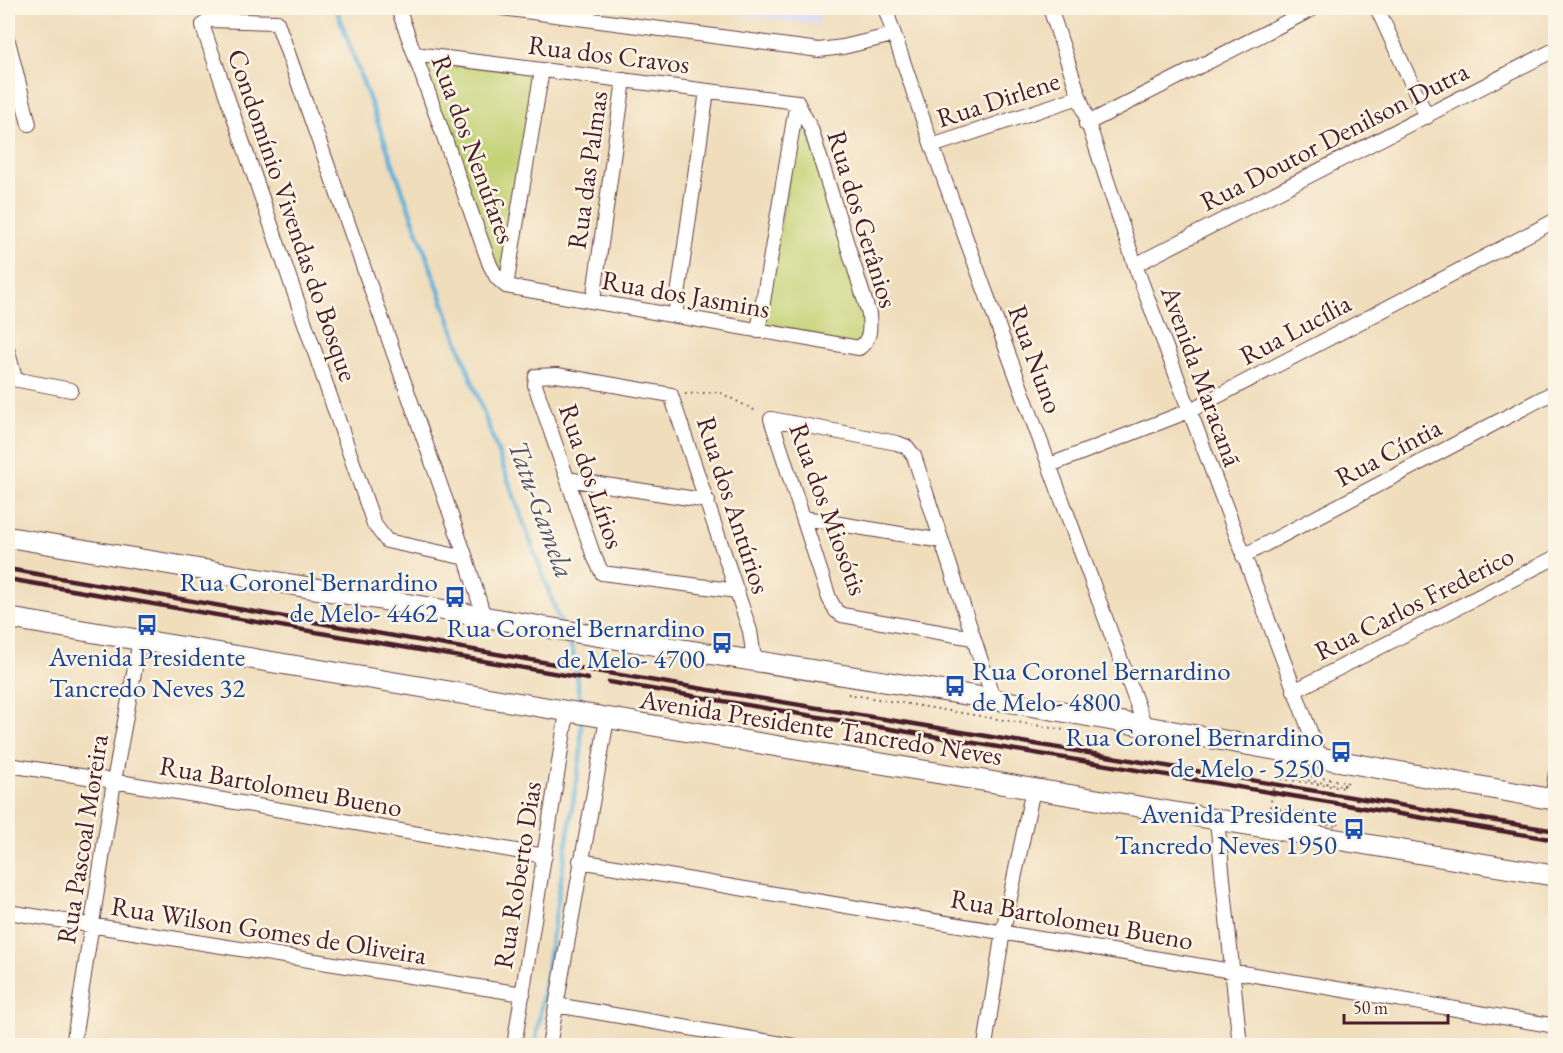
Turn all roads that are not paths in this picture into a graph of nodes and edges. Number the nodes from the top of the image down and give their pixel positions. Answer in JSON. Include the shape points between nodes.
{"nodes":[{"id":1,"x":398,"y":8,"type":"edge"},
{"id":2,"x":502,"y":8,"type":"edge"},
{"id":3,"x":885,"y":8,"type":"edge"},
{"id":4,"x":1050,"y":8,"type":"edge"},
{"id":5,"x":1314,"y":8,"type":"edge"},
{"id":6,"x":1377,"y":8,"type":"edge"},
{"id":7,"x":893,"y":34,"type":"junction"},
{"id":8,"x":8,"y":41,"type":"edge"},
{"id":9,"x":1556,"y":49,"type":"edge"},
{"id":10,"x":415,"y":54,"type":"junction"},
{"id":11,"x":542,"y":70,"type":"junction"},
{"id":12,"x":624,"y":80,"type":"junction"},
{"id":13,"x":707,"y":91,"type":"junction"},
{"id":14,"x":1079,"y":98,"type":"junction"},
{"id":15,"x":797,"y":102,"type":"junction"},
{"id":16,"x":1427,"y":117,"type":"junction"},
{"id":17,"x":28,"y":124,"type":"dead end"},
{"id":18,"x":1086,"y":124,"type":"junction"},
{"id":19,"x":932,"y":146,"type":"junction"},
{"id":20,"x":1556,"y":220,"type":"edge"},
{"id":21,"x":1135,"y":265,"type":"junction"},
{"id":22,"x":506,"y":286,"type":"junction"},
{"id":23,"x":593,"y":301,"type":"junction"},
{"id":24,"x":675,"y":316,"type":"junction"},
{"id":25,"x":758,"y":331,"type":"junction"},
{"id":26,"x":858,"y":348,"type":"joint"},
{"id":27,"x":8,"y":352,"type":"edge"},
{"id":28,"x":11,"y":379,"type":"edge"},
{"id":29,"x":71,"y":390,"type":"dead end"},
{"id":30,"x":1556,"y":391,"type":"edge"},
{"id":31,"x":538,"y":394,"type":"joint"},
{"id":32,"x":1189,"y":411,"type":"junction"},
{"id":33,"x":1050,"y":465,"type":"junction"},
{"id":34,"x":567,"y":479,"type":"junction"},
{"id":35,"x":708,"y":501,"type":"junction"},
{"id":36,"x":804,"y":518,"type":"junction"},
{"id":37,"x":8,"y":537,"type":"edge"},
{"id":38,"x":942,"y":541,"type":"junction"},
{"id":39,"x":1243,"y":556,"type":"junction"},
{"id":40,"x":1556,"y":557,"type":"edge"},
{"id":41,"x":466,"y":558,"type":"junction"},
{"id":42,"x":737,"y":591,"type":"junction"},
{"id":43,"x":484,"y":617,"type":"junction"},
{"id":44,"x":8,"y":618,"type":"edge"},
{"id":45,"x":973,"y":638,"type":"junction"},
{"id":46,"x":140,"y":640,"type":"junction"},
{"id":47,"x":754,"y":659,"type":"junction"},
{"id":48,"x":1294,"y":691,"type":"junction"},
{"id":49,"x":993,"y":699,"type":"junction"},
{"id":50,"x":570,"y":712,"type":"junction"},
{"id":51,"x":605,"y":718,"type":"junction"},
{"id":52,"x":1145,"y":726,"type":"junction"},
{"id":53,"x":1320,"y":758,"type":"junction"},
{"id":54,"x":8,"y":765,"type":"edge"},
{"id":55,"x":1556,"y":773,"type":"edge"},
{"id":56,"x":114,"y":781,"type":"junction"},
{"id":57,"x":1033,"y":789,"type":"junction"},
{"id":58,"x":1554,"y":799,"type":"edge"},
{"id":59,"x":1217,"y":820,"type":"junction"},
{"id":60,"x":545,"y":856,"type":"junction"},
{"id":61,"x":580,"y":861,"type":"junction"},
{"id":62,"x":1556,"y":876,"type":"edge"},
{"id":63,"x":8,"y":912,"type":"edge"},
{"id":64,"x":91,"y":926,"type":"junction"},
{"id":65,"x":1003,"y":931,"type":"junction"},
{"id":66,"x":1234,"y":971,"type":"junction"},
{"id":67,"x":523,"y":994,"type":"junction"},
{"id":68,"x":556,"y":1005,"type":"junction"},
{"id":69,"x":1556,"y":1026,"type":"edge"},
{"id":70,"x":74,"y":1046,"type":"edge"},
{"id":71,"x":514,"y":1046,"type":"edge"},
{"id":72,"x":549,"y":1046,"type":"edge"},
{"id":73,"x":794,"y":1046,"type":"edge"},
{"id":74,"x":985,"y":1046,"type":"edge"},
{"id":75,"x":1240,"y":1046,"type":"edge"}],
"edges":[{"from":1,"to":10,"type":"street","name":"Rua dos Nenúfares"},
{"from":2,"to":7,"type":"street","via":[[819,50]]},
{"from":3,"to":7,"type":"street","name":"Rua Nuno"},
{"from":4,"to":14,"type":"street","name":"Avenida Maracanã"},
{"from":5,"to":18,"type":"street"},
{"from":6,"to":16,"type":"street"},
{"from":7,"to":19,"type":"street","name":"Rua Nuno"},
{"from":8,"to":17,"type":"street"},
{"from":9,"to":16,"type":"street","name":"Rua Doutor Denilson Dutra"},
{"from":10,"to":11,"type":"street","name":"Rua dos Cravos"},
{"from":10,"to":22,"type":"street","name":"Rua dos Nenúfares","via":[[490,265]]},
{"from":11,"to":12,"type":"street","name":"Rua dos Cravos"},
{"from":11,"to":22,"type":"street"},
{"from":12,"to":13,"type":"street","name":"Rua dos Cravos"},
{"from":12,"to":23,"type":"street","name":"Rua das Palmas"},
{"from":13,"to":15,"type":"street","name":"Rua dos Cravos"},
{"from":13,"to":24,"type":"street"},
{"from":14,"to":18,"type":"street","name":"Avenida Maracanã"},
{"from":14,"to":19,"type":"street","name":"Rua Dirlene"},
{"from":15,"to":25,"type":"street"},
{"from":15,"to":26,"type":"street","name":"Rua dos Gerânios","via":[[811,129],[869,314],[867,342]]},
{"from":16,"to":21,"type":"street","name":"Rua Doutor Denilson Dutra"},
{"from":18,"to":21,"type":"street","name":"Avenida Maracanã"},
{"from":19,"to":33,"type":"street","name":"Rua Nuno"},
{"from":20,"to":32,"type":"street","name":"Rua Lucília"},
{"from":21,"to":32,"type":"street","name":"Avenida Maracanã"},
{"from":22,"to":23,"type":"street","name":"Rua dos Jasmins"},
{"from":23,"to":24,"type":"street","name":"Rua dos Jasmins"},
{"from":24,"to":25,"type":"street","name":"Rua dos Jasmins"},
{"from":25,"to":26,"type":"street","name":"Rua dos Jasmins"},
{"from":27,"to":28,"type":"street"},
{"from":28,"to":29,"type":"street"},
{"from":30,"to":39,"type":"street","name":"Rua Cíntia"},
{"from":31,"to":34,"type":"street","name":"Rua dos Lírios"},
{"from":31,"to":35,"type":"street","name":"Rua dos Antúrios","via":[[536,376],[545,374],[671,395]]},
{"from":32,"to":33,"type":"street","name":"Rua Lucília"},
{"from":32,"to":39,"type":"street","name":"Avenida Maracanã"},
{"from":33,"to":52,"type":"street","name":"Rua Nuno"},
{"from":34,"to":35,"type":"street"},
{"from":34,"to":42,"type":"street","name":"Rua dos Lírios","via":[[602,573]]},
{"from":35,"to":42,"type":"street","name":"Rua dos Antúrios"},
{"from":36,"to":38,"type":"street"},
{"from":36,"to":38,"type":"street","name":"Rua dos Miosótis","via":[[771,419],[907,447],[914,456]]},
{"from":36,"to":45,"type":"street","name":"Rua dos Miosótis","via":[[836,612]]},
{"from":37,"to":43,"type":"main road"},
{"from":38,"to":45,"type":"street"},
{"from":39,"to":48,"type":"street","name":"Avenida Maracanã"},
{"from":40,"to":48,"type":"street","name":"Rua Carlos Frederico"},
{"from":41,"to":41,"type":"street","name":"Condomínio Vivendas do Bosque","via":[[387,541],[374,524],[204,30],[208,20],[277,22]]},
{"from":41,"to":43,"type":"street","name":"Condomínio Vivendas do Bosque"},
{"from":42,"to":47,"type":"street","name":"Rua dos Antúrios"},
{"from":43,"to":47,"type":"main road"},
{"from":44,"to":46,"type":"main road","name":"Avenida Presidente Tancredo Neves"},
{"from":45,"to":49,"type":"street"},
{"from":46,"to":50,"type":"main road","name":"Avenida Presidente Tancredo Neves"},
{"from":46,"to":56,"type":"street","name":"Rua Pascoal Moreira"},
{"from":47,"to":49,"type":"main road"},
{"from":48,"to":53,"type":"street","name":"Avenida Maracanã"},
{"from":49,"to":52,"type":"main road"},
{"from":50,"to":51,"type":"main road","name":"Avenida Presidente Tancredo Neves"},
{"from":50,"to":60,"type":"street","name":"Rua Roberto Dias"},
{"from":51,"to":57,"type":"main road","name":"Avenida Presidente Tancredo Neves"},
{"from":51,"to":61,"type":"street"},
{"from":52,"to":53,"type":"main road"},
{"from":53,"to":58,"type":"main road"},
{"from":54,"to":56,"type":"street","name":"Rua Bartolomeu Bueno"},
{"from":55,"to":58,"type":"street"},
{"from":56,"to":60,"type":"street","name":"Rua Bartolomeu Bueno"},
{"from":56,"to":64,"type":"street","name":"Rua Pascoal Moreira"},
{"from":57,"to":59,"type":"main road","name":"Avenida Presidente Tancredo Neves"},
{"from":57,"to":65,"type":"street"},
{"from":59,"to":62,"type":"main road","name":"Avenida Presidente Tancredo Neves"},
{"from":59,"to":66,"type":"street"},
{"from":60,"to":67,"type":"street","name":"Rua Roberto Dias"},
{"from":61,"to":65,"type":"street","name":"Rua Bartolomeu Bueno"},
{"from":61,"to":68,"type":"street"},
{"from":63,"to":64,"type":"street","name":"Rua Wilson Gomes de Oliveira"},
{"from":64,"to":67,"type":"street","name":"Rua Wilson Gomes de Oliveira"},
{"from":64,"to":70,"type":"street","name":"Rua Pascoal Moreira"},
{"from":65,"to":66,"type":"street","name":"Rua Bartolomeu Bueno"},
{"from":65,"to":74,"type":"street"},
{"from":66,"to":69,"type":"street","name":"Rua Bartolomeu Bueno"},
{"from":66,"to":75,"type":"street"},
{"from":67,"to":71,"type":"street","name":"Rua Roberto Dias"},
{"from":68,"to":72,"type":"street"},
{"from":68,"to":73,"type":"street"}]}
